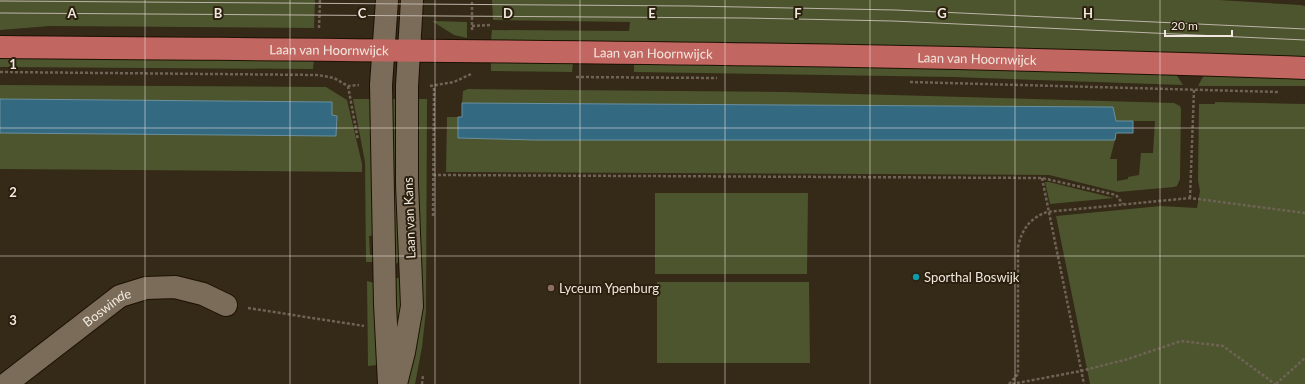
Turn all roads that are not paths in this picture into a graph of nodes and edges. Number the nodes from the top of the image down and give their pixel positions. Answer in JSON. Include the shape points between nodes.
{"nodes":[{"id":1,"x":386,"y":0,"type":"edge"},
{"id":2,"x":412,"y":0,"type":"edge"},
{"id":3,"x":0,"y":47,"type":"edge"},
{"id":4,"x":383,"y":51,"type":"junction"},
{"id":5,"x":409,"y":51,"type":"junction"},
{"id":6,"x":1305,"y":68,"type":"edge"},
{"id":7,"x":226,"y":305,"type":"road end"},
{"id":8,"x":0,"y":381,"type":"edge"},
{"id":9,"x":4,"y":384,"type":"edge"},
{"id":10,"x":389,"y":384,"type":"edge"},
{"id":11,"x":396,"y":384,"type":"edge"}],
"edges":[{"from":1,"to":4,"type":"street","name":"Laan van Kans"},
{"from":2,"to":5,"type":"street","name":"Laan van Kans"},
{"from":3,"to":4,"type":"main road","name":"Laan van Hoornwijck"},
{"from":4,"to":5,"type":"main road","name":"Laan van Hoornwijck"},
{"from":4,"to":10,"type":"street","name":"Laan van Kans","via":[[381,85],[384,289]]},
{"from":5,"to":6,"type":"main road","name":"Laan van Hoornwijck","via":[[1093,60]]},
{"from":5,"to":11,"type":"street","name":"Laan van Kans","via":[[407,184],[412,306]]},
{"from":7,"to":9,"type":"street","name":"Boswinde","via":[[203,294],[175,287],[146,288],[120,296]]},
{"from":8,"to":9,"type":"street","name":"Boswinde"}]}
